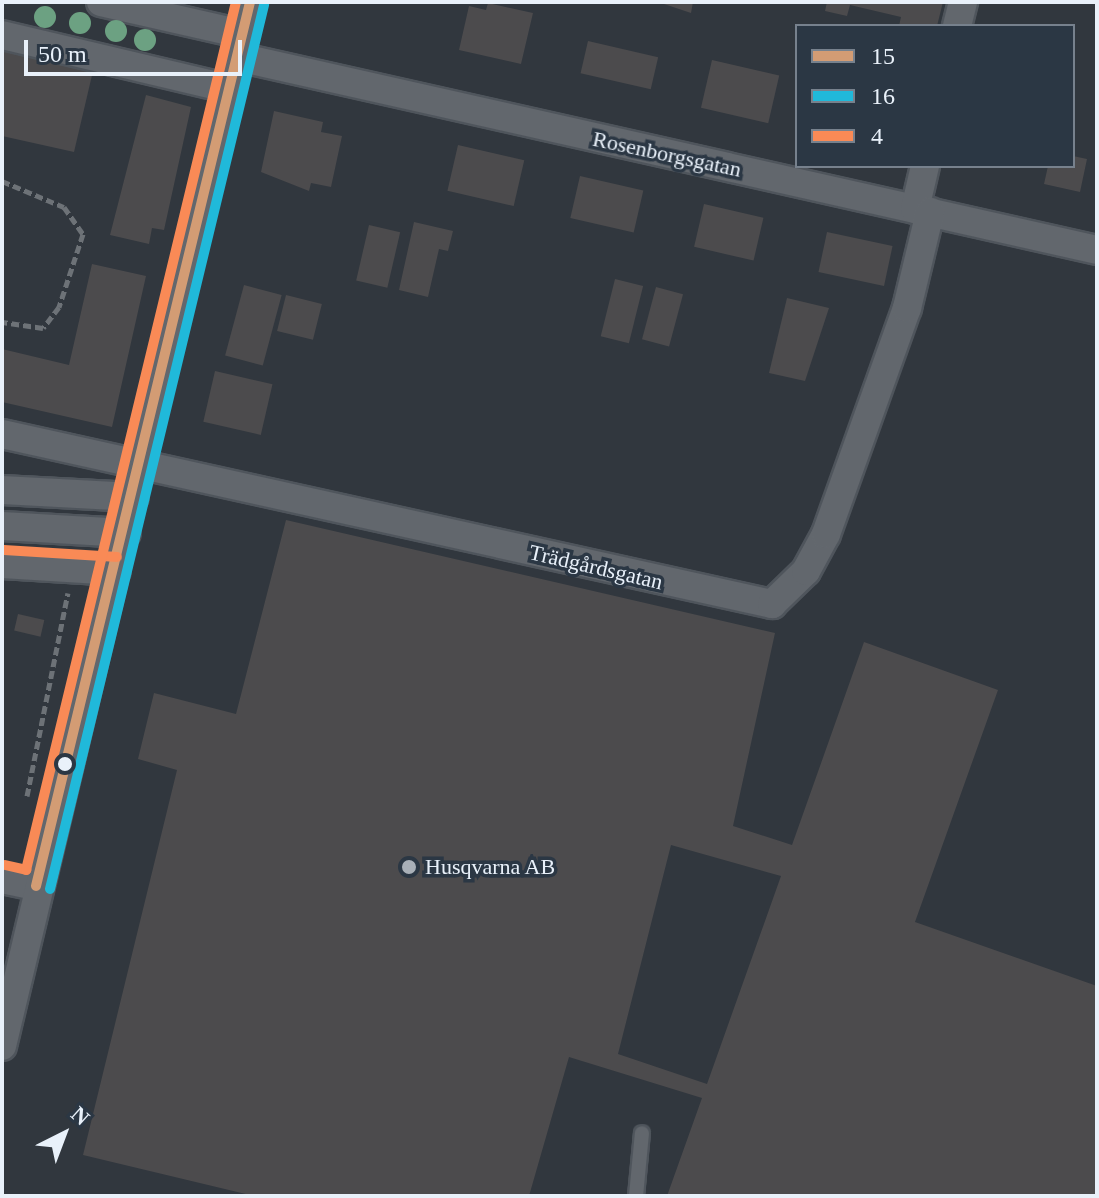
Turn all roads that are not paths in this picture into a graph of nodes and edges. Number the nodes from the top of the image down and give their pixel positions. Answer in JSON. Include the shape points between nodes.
{"nodes":[{"id":1,"x":101,"y":2,"type":"edge"},
{"id":2,"x":250,"y":2,"type":"edge"},
{"id":3,"x":963,"y":2,"type":"edge"},
{"id":4,"x":958,"y":24,"type":"edge"},
{"id":5,"x":2,"y":35,"type":"edge"},
{"id":6,"x":240,"y":46,"type":"junction"},
{"id":7,"x":230,"y":89,"type":"junction"},
{"id":8,"x":925,"y":168,"type":"edge"},
{"id":9,"x":922,"y":210,"type":"junction"},
{"id":10,"x":1097,"y":250,"type":"edge"},
{"id":11,"x":2,"y":434,"type":"edge"},
{"id":12,"x":143,"y":465,"type":"junction"},
{"id":13,"x":2,"y":490,"type":"edge"},
{"id":14,"x":134,"y":497,"type":"junction"},
{"id":15,"x":2,"y":526,"type":"edge"},
{"id":16,"x":126,"y":533,"type":"junction"},
{"id":17,"x":2,"y":564,"type":"edge"},
{"id":18,"x":116,"y":571,"type":"junction"},
{"id":19,"x":2,"y":879,"type":"edge"},
{"id":20,"x":36,"y":886,"type":"junction"},
{"id":21,"x":2,"y":1046,"type":"edge"},
{"id":22,"x":642,"y":1133,"type":"dead end"},
{"id":23,"x":636,"y":1196,"type":"edge"}],
"edges":[{"from":1,"to":6,"type":"street","name":"Rosenborgsgatan"},
{"from":2,"to":6,"type":"street"},
{"from":3,"to":4,"type":"street"},
{"from":5,"to":7,"type":"street"},
{"from":6,"to":7,"type":"street"},
{"from":6,"to":9,"type":"street","name":"Rosenborgsgatan"},
{"from":7,"to":12,"type":"street"},
{"from":8,"to":9,"type":"street"},
{"from":9,"to":10,"type":"street","name":"Rosenborgsgatan"},
{"from":9,"to":12,"type":"street","name":"Trädgårdsgatan","via":[[907,308],[826,534],[806,571],[772,604]]},
{"from":11,"to":12,"type":"street","name":"Trädgårdsgatan"},
{"from":12,"to":14,"type":"street"},
{"from":13,"to":14,"type":"street"},
{"from":14,"to":16,"type":"street"},
{"from":15,"to":16,"type":"street"},
{"from":16,"to":18,"type":"street"},
{"from":17,"to":18,"type":"street"},
{"from":18,"to":20,"type":"street"},
{"from":19,"to":20,"type":"street"},
{"from":20,"to":21,"type":"street"},
{"from":22,"to":23,"type":"lane"}]}
